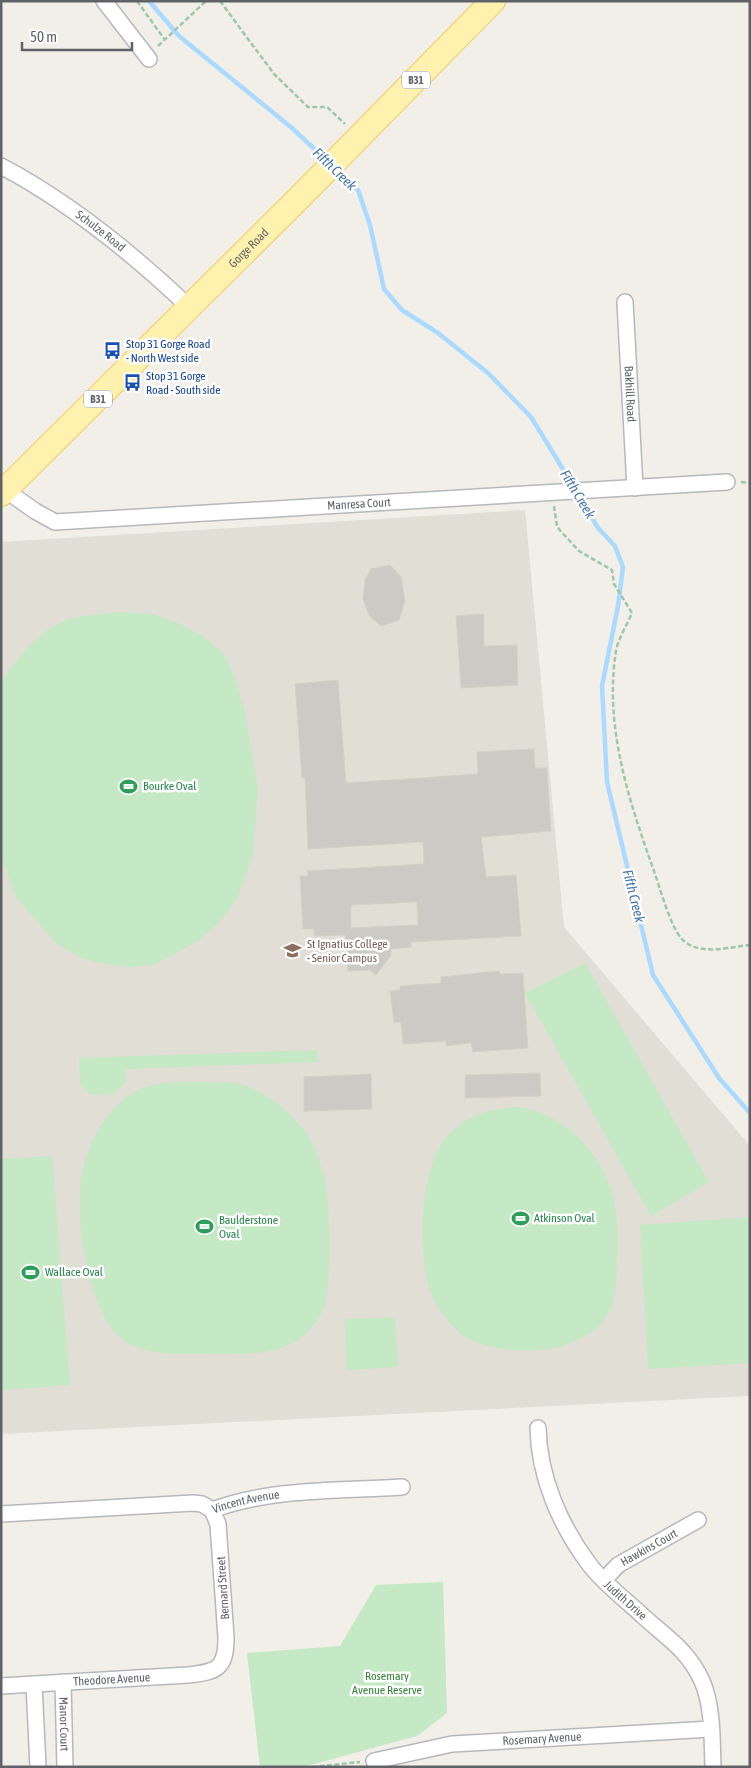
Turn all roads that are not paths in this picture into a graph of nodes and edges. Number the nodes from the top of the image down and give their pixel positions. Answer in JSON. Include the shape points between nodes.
{"nodes":[{"id":1,"x":104,"y":1,"type":"edge"},
{"id":2,"x":474,"y":1,"type":"edge"},
{"id":3,"x":493,"y":1,"type":"edge"},
{"id":4,"x":149,"y":59,"type":"dead end"},
{"id":5,"x":327,"y":160,"type":"junction"},
{"id":6,"x":1,"y":166,"type":"edge"},
{"id":7,"x":184,"y":302,"type":"junction"},
{"id":8,"x":625,"y":302,"type":"dead end"},
{"id":9,"x":727,"y":482,"type":"dead end"},
{"id":10,"x":2,"y":486,"type":"edge"},
{"id":11,"x":635,"y":488,"type":"junction"},
{"id":12,"x":538,"y":1428,"type":"dead end"},
{"id":13,"x":402,"y":1487,"type":"dead end"},
{"id":14,"x":212,"y":1510,"type":"junction"},
{"id":15,"x":1,"y":1514,"type":"edge"},
{"id":16,"x":698,"y":1520,"type":"dead end"},
{"id":17,"x":604,"y":1580,"type":"junction"},
{"id":18,"x":220,"y":1666,"type":"joint"},
{"id":19,"x":63,"y":1682,"type":"junction"},
{"id":20,"x":34,"y":1684,"type":"junction"},
{"id":21,"x":1,"y":1686,"type":"edge"},
{"id":22,"x":711,"y":1729,"type":"junction"},
{"id":23,"x":374,"y":1761,"type":"road end"},
{"id":24,"x":38,"y":1767,"type":"edge"},
{"id":25,"x":64,"y":1767,"type":"edge"},
{"id":26,"x":713,"y":1767,"type":"edge"}],
"edges":[{"from":1,"to":4,"type":"street"},
{"from":2,"to":5,"type":"main road","name":"Gorge Road","number":"B31","via":[[350,128]]},
{"from":3,"to":5,"type":"main road","name":"Gorge Road","number":"B31"},
{"from":5,"to":7,"type":"main road","name":"Gorge Road","number":"B31"},
{"from":6,"to":7,"type":"street","name":"Schulze Road","via":[[112,238]]},
{"from":7,"to":10,"type":"main road","name":"Gorge Road","number":"B31"},
{"from":8,"to":11,"type":"street","name":"Bakhill Road"},
{"from":9,"to":11,"type":"street","name":"Manresa Court"},
{"from":10,"to":11,"type":"street","name":"Manresa Court","via":[[55,522]]},
{"from":12,"to":17,"type":"street","name":"Judith Drive","via":[[540,1462],[561,1518]]},
{"from":13,"to":14,"type":"street","name":"Vincent Avenue","via":[[272,1495],[235,1501]]},
{"from":14,"to":15,"type":"street","name":"Vincent Avenue","via":[[193,1503]]},
{"from":14,"to":18,"type":"street","name":"Bernard Street","via":[[218,1524],[226,1637],[226,1652]]},
{"from":16,"to":17,"type":"street","name":"Hawkins Court","via":[[618,1565]]},
{"from":17,"to":22,"type":"street","name":"Judith Drive","via":[[674,1641],[691,1663],[702,1681]]},
{"from":18,"to":19,"type":"street","name":"Theodore Avenue","via":[[212,1672],[188,1675]]},
{"from":19,"to":20,"type":"street","name":"Theodore Avenue"},
{"from":19,"to":25,"type":"street","name":"Manor Court"},
{"from":20,"to":21,"type":"street","name":"Theodore Avenue"},
{"from":20,"to":24,"type":"street"},
{"from":22,"to":23,"type":"street","name":"Rosemary Avenue","via":[[452,1744]]},
{"from":22,"to":26,"type":"street","name":"Judith Drive"}]}
